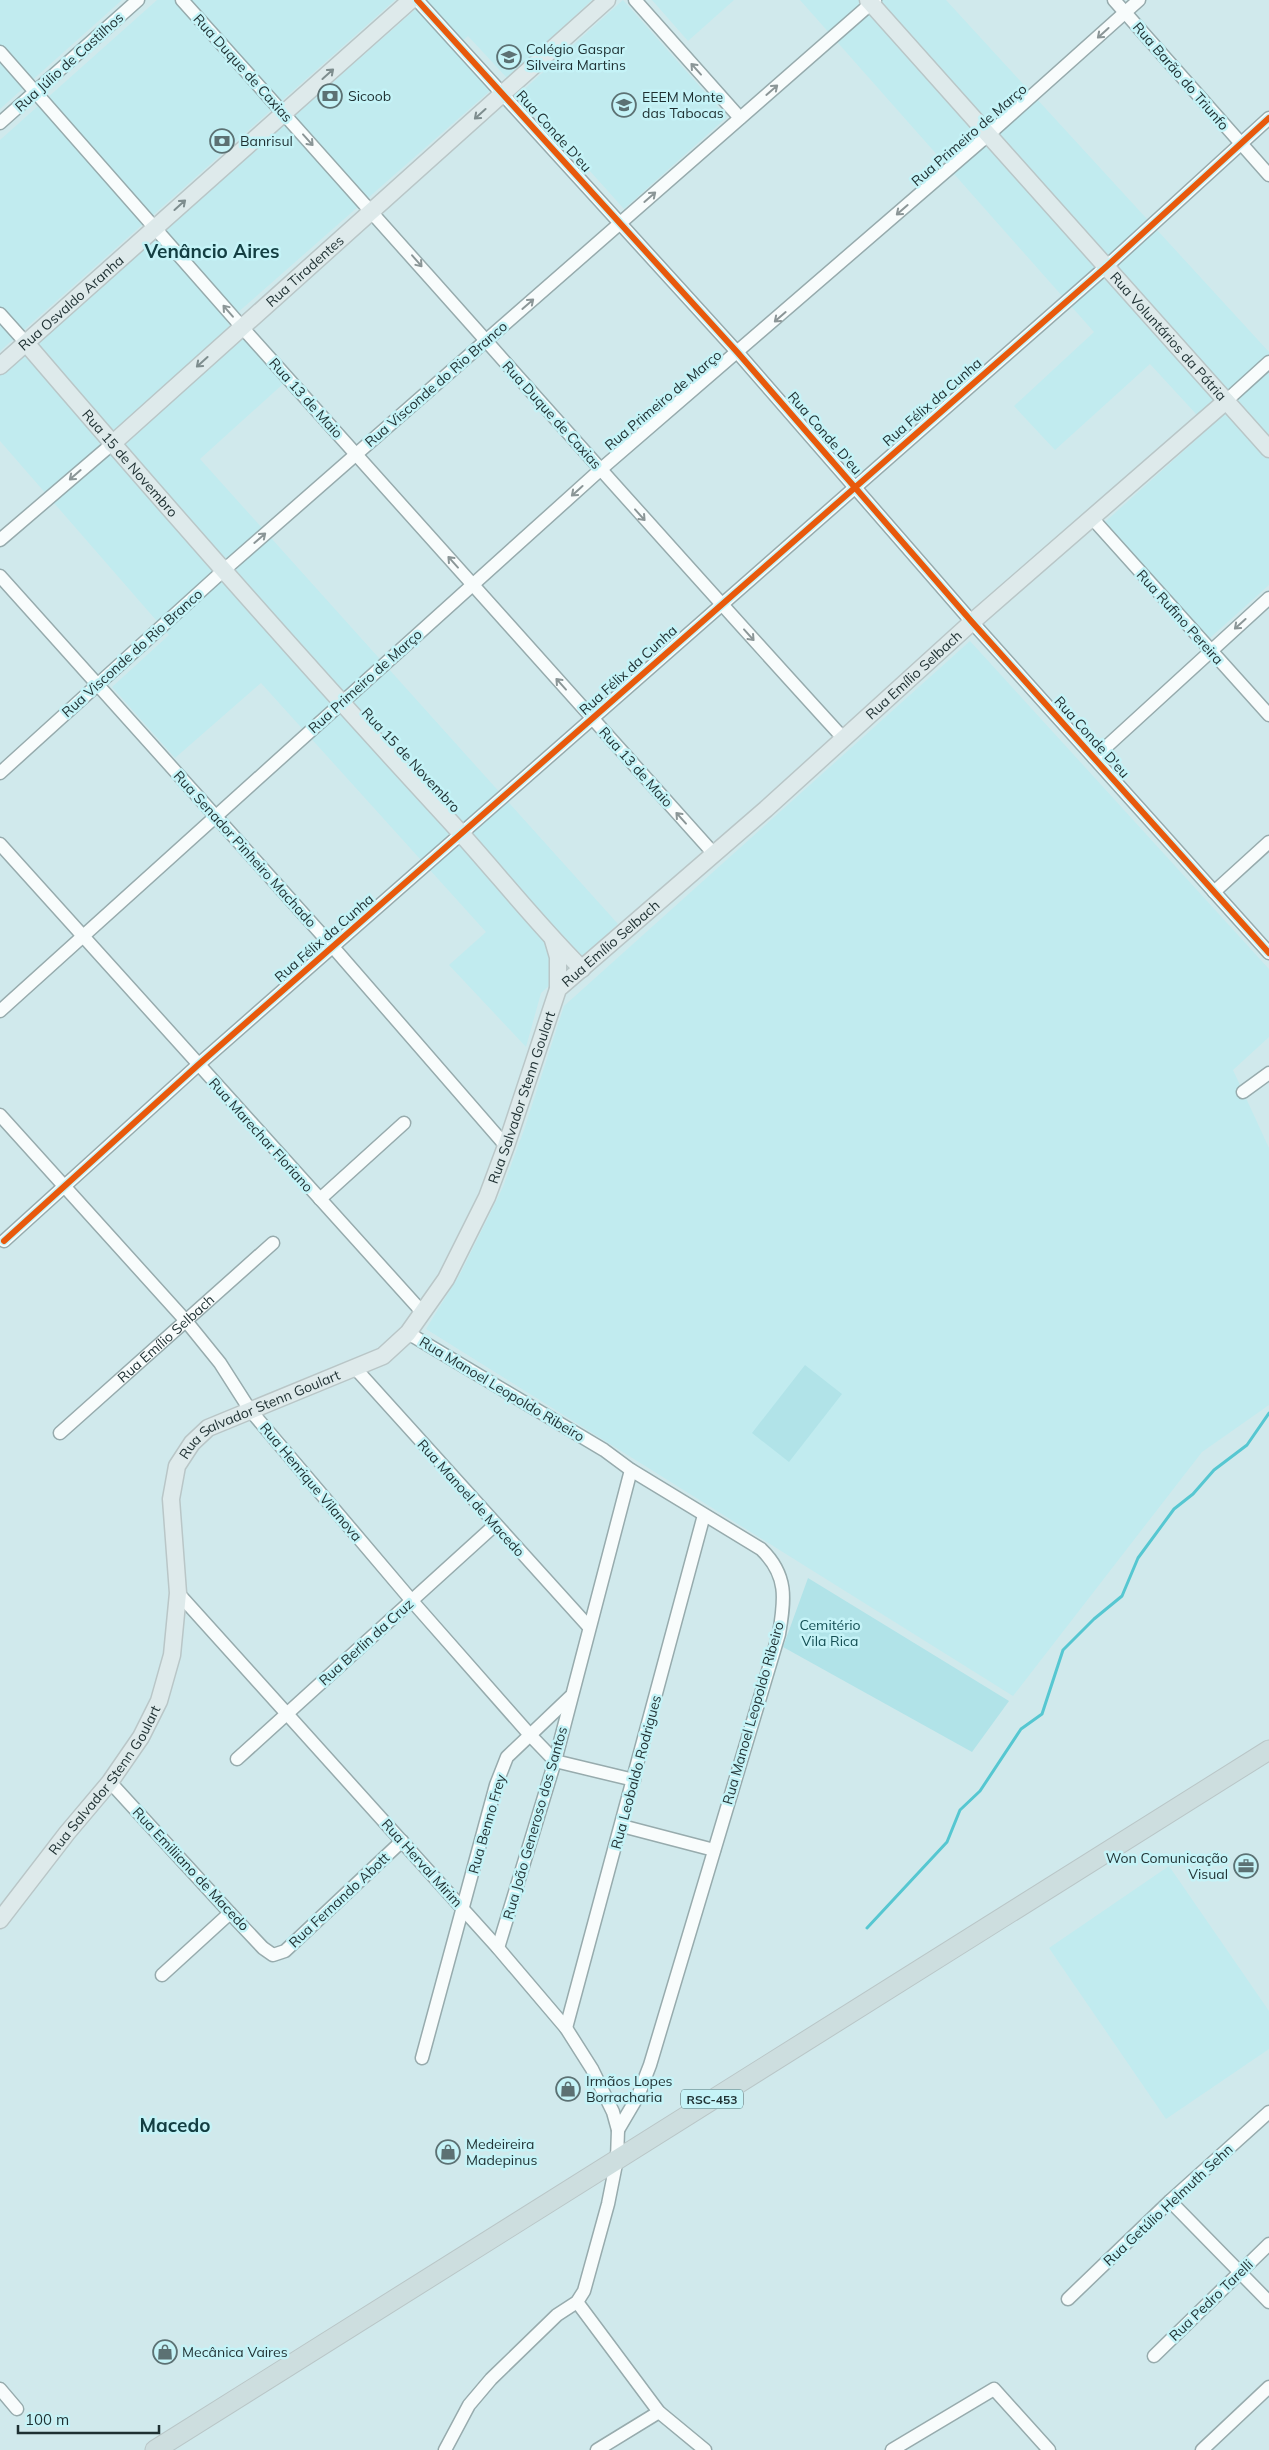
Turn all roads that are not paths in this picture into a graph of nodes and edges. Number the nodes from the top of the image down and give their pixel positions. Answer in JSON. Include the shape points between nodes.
{"nodes":[{"id":1,"x":138,"y":0,"type":"edge"},
{"id":2,"x":182,"y":0,"type":"edge"},
{"id":3,"x":411,"y":0,"type":"edge"},
{"id":4,"x":417,"y":0,"type":"edge"},
{"id":5,"x":607,"y":0,"type":"edge"},
{"id":6,"x":635,"y":0,"type":"edge"},
{"id":7,"x":1114,"y":0,"type":"edge"},
{"id":8,"x":1139,"y":0,"type":"edge"},
{"id":9,"x":871,"y":1,"type":"edge"},
{"id":10,"x":1125,"y":12,"type":"junction"},
{"id":11,"x":0,"y":52,"type":"edge"},
{"id":12,"x":35,"y":92,"type":"junction"},
{"id":13,"x":503,"y":94,"type":"junction"},
{"id":14,"x":284,"y":113,"type":"junction"},
{"id":15,"x":740,"y":118,"type":"junction"},
{"id":16,"x":1269,"y":118,"type":"edge"},
{"id":17,"x":0,"y":123,"type":"edge"},
{"id":18,"x":988,"y":135,"type":"junction"},
{"id":19,"x":1240,"y":143,"type":"junction"},
{"id":20,"x":1269,"y":175,"type":"edge"},
{"id":21,"x":372,"y":211,"type":"junction"},
{"id":22,"x":621,"y":222,"type":"junction"},
{"id":23,"x":156,"y":227,"type":"junction"},
{"id":24,"x":1108,"y":266,"type":"junction"},
{"id":25,"x":0,"y":314,"type":"edge"},
{"id":26,"x":241,"y":326,"type":"junction"},
{"id":27,"x":486,"y":341,"type":"junction"},
{"id":28,"x":26,"y":343,"type":"junction"},
{"id":29,"x":738,"y":353,"type":"junction"},
{"id":30,"x":1269,"y":362,"type":"edge"},
{"id":31,"x":0,"y":366,"type":"edge"},
{"id":32,"x":1226,"y":401,"type":"junction"},
{"id":33,"x":112,"y":444,"type":"junction"},
{"id":34,"x":1269,"y":449,"type":"edge"},
{"id":35,"x":357,"y":454,"type":"junction"},
{"id":36,"x":600,"y":470,"type":"junction"},
{"id":37,"x":854,"y":486,"type":"junction"},
{"id":38,"x":1092,"y":518,"type":"junction"},
{"id":39,"x":0,"y":540,"type":"edge"},
{"id":40,"x":224,"y":570,"type":"junction"},
{"id":41,"x":0,"y":576,"type":"edge"},
{"id":42,"x":473,"y":584,"type":"junction"},
{"id":43,"x":1269,"y":598,"type":"edge"},
{"id":44,"x":720,"y":604,"type":"junction"},
{"id":45,"x":972,"y":622,"type":"junction"},
{"id":46,"x":1210,"y":650,"type":"junction"},
{"id":47,"x":96,"y":684,"type":"junction"},
{"id":48,"x":341,"y":703,"type":"junction"},
{"id":49,"x":1269,"y":715,"type":"edge"},
{"id":50,"x":592,"y":718,"type":"junction"},
{"id":51,"x":844,"y":739,"type":"junction"},
{"id":52,"x":1094,"y":758,"type":"junction"},
{"id":53,"x":0,"y":773,"type":"edge"},
{"id":54,"x":215,"y":816,"type":"junction"},
{"id":55,"x":462,"y":834,"type":"junction"},
{"id":56,"x":1269,"y":842,"type":"edge"},
{"id":57,"x":0,"y":844,"type":"edge"},
{"id":58,"x":714,"y":854,"type":"junction"},
{"id":59,"x":1214,"y":892,"type":"junction"},
{"id":60,"x":83,"y":936,"type":"junction"},
{"id":61,"x":553,"y":940,"type":"junction"},
{"id":62,"x":332,"y":947,"type":"junction"},
{"id":63,"x":1269,"y":953,"type":"edge"},
{"id":64,"x":582,"y":968,"type":"junction"},
{"id":65,"x":558,"y":989,"type":"junction"},
{"id":66,"x":0,"y":1011,"type":"edge"},
{"id":67,"x":198,"y":1065,"type":"junction"},
{"id":68,"x":1269,"y":1072,"type":"edge"},
{"id":69,"x":1243,"y":1092,"type":"dead end"},
{"id":70,"x":0,"y":1115,"type":"edge"},
{"id":71,"x":404,"y":1124,"type":"dead end"},
{"id":72,"x":506,"y":1146,"type":"junction"},
{"id":73,"x":63,"y":1185,"type":"junction"},
{"id":74,"x":320,"y":1200,"type":"junction"},
{"id":75,"x":4,"y":1241,"type":"dead end"},
{"id":76,"x":273,"y":1243,"type":"dead end"},
{"id":77,"x":423,"y":1312,"type":"junction"},
{"id":78,"x":186,"y":1320,"type":"junction"},
{"id":79,"x":408,"y":1333,"type":"junction"},
{"id":80,"x":355,"y":1368,"type":"junction"},
{"id":81,"x":250,"y":1410,"type":"junction"},
{"id":82,"x":60,"y":1433,"type":"dead end"},
{"id":83,"x":631,"y":1470,"type":"junction"},
{"id":84,"x":704,"y":1515,"type":"junction"},
{"id":85,"x":495,"y":1525,"type":"junction"},
{"id":86,"x":178,"y":1593,"type":"junction"},
{"id":87,"x":412,"y":1601,"type":"junction"},
{"id":88,"x":589,"y":1627,"type":"junction"},
{"id":89,"x":570,"y":1697,"type":"junction"},
{"id":90,"x":287,"y":1712,"type":"junction"},
{"id":91,"x":530,"y":1735,"type":"junction"},
{"id":92,"x":1269,"y":1750,"type":"edge"},
{"id":93,"x":237,"y":1759,"type":"dead end"},
{"id":94,"x":555,"y":1761,"type":"junction"},
{"id":95,"x":634,"y":1780,"type":"junction"},
{"id":96,"x":110,"y":1782,"type":"junction"},
{"id":97,"x":622,"y":1826,"type":"junction"},
{"id":98,"x":402,"y":1841,"type":"junction"},
{"id":99,"x":714,"y":1850,"type":"junction"},
{"id":100,"x":464,"y":1910,"type":"junction"},
{"id":101,"x":230,"y":1913,"type":"junction"},
{"id":102,"x":0,"y":1920,"type":"edge"},
{"id":103,"x":498,"y":1948,"type":"junction"},
{"id":104,"x":274,"y":1955,"type":"joint"},
{"id":105,"x":162,"y":1975,"type":"dead end"},
{"id":106,"x":566,"y":2028,"type":"junction"},
{"id":107,"x":422,"y":2058,"type":"dead end"},
{"id":108,"x":1269,"y":2112,"type":"edge"},
{"id":109,"x":618,"y":2130,"type":"junction"},
{"id":110,"x":617,"y":2159,"type":"junction"},
{"id":111,"x":1170,"y":2200,"type":"junction"},
{"id":112,"x":1269,"y":2244,"type":"edge"},
{"id":113,"x":1240,"y":2272,"type":"junction"},
{"id":114,"x":1068,"y":2299,"type":"dead end"},
{"id":115,"x":577,"y":2302,"type":"junction"},
{"id":116,"x":1269,"y":2302,"type":"edge"},
{"id":117,"x":1154,"y":2356,"type":"dead end"},
{"id":118,"x":1269,"y":2387,"type":"edge"},
{"id":119,"x":0,"y":2389,"type":"edge"},
{"id":120,"x":17,"y":2409,"type":"dead end"},
{"id":121,"x":659,"y":2412,"type":"junction"},
{"id":122,"x":155,"y":2450,"type":"edge"},
{"id":123,"x":445,"y":2450,"type":"edge"},
{"id":124,"x":597,"y":2450,"type":"edge"},
{"id":125,"x":705,"y":2450,"type":"edge"},
{"id":126,"x":892,"y":2450,"type":"edge"},
{"id":127,"x":1049,"y":2450,"type":"edge"},
{"id":128,"x":1202,"y":2450,"type":"edge"}],
"edges":[{"from":1,"to":12,"type":"street","name":"Rua Júlio de Castilhos"},
{"from":2,"to":14,"type":"street","name":"Rua Duque de Caxias"},
{"from":14,"to":3,"type":"main road","name":"Rua Osvaldo Aranha","one_way":true},
{"from":4,"to":13,"type":"street","name":"Rua Conde D'eu"},
{"from":5,"to":13,"type":"main road","name":"Rua Tiradentes"},
{"from":15,"to":6,"type":"street","one_way":true},
{"from":7,"to":10,"type":"street","name":"Rua Barão do Triunfo"},
{"from":8,"to":10,"type":"street","name":"Rua Primeiro de Março"},
{"from":15,"to":9,"type":"street","name":"Rua Visconde do Rio Branco","one_way":true},
{"from":9,"to":18,"type":"main road","name":"Rua Voluntários da Pátria"},
{"from":10,"to":18,"type":"street","name":"Rua Primeiro de Março","one_way":true},
{"from":10,"to":19,"type":"street","name":"Rua Barão do Triunfo"},
{"from":11,"to":12,"type":"street","name":"Rua 13 de Maio"},
{"from":12,"to":17,"type":"street","name":"Rua Júlio de Castilhos"},
{"from":12,"to":23,"type":"street","name":"Rua 13 de Maio"},
{"from":13,"to":21,"type":"main road","name":"Rua Tiradentes","one_way":true},
{"from":13,"to":22,"type":"street","name":"Rua Conde D'eu"},
{"from":14,"to":21,"type":"street","name":"Rua Duque de Caxias","one_way":true},
{"from":23,"to":14,"type":"main road","name":"Rua Osvaldo Aranha","one_way":true},
{"from":22,"to":15,"type":"street","name":"Rua Visconde do Rio Branco","one_way":true},
{"from":16,"to":19,"type":"street","name":"Rua Félix da Cunha"},
{"from":18,"to":24,"type":"main road","name":"Rua Voluntários da Pátria"},
{"from":18,"to":29,"type":"street","name":"Rua Primeiro de Março","one_way":true},
{"from":19,"to":20,"type":"street","name":"Rua Barão do Triunfo"},
{"from":19,"to":24,"type":"street","name":"Rua Félix da Cunha"},
{"from":21,"to":26,"type":"main road","name":"Rua Tiradentes"},
{"from":21,"to":27,"type":"street","name":"Rua Duque de Caxias","one_way":true},
{"from":27,"to":22,"type":"street","name":"Rua Visconde do Rio Branco","one_way":true},
{"from":22,"to":29,"type":"street","name":"Rua Conde D'eu"},
{"from":26,"to":23,"type":"street","name":"Rua 13 de Maio","one_way":true},
{"from":23,"to":28,"type":"main road","name":"Rua Osvaldo Aranha"},
{"from":24,"to":32,"type":"main road","name":"Rua Voluntários da Pátria"},
{"from":24,"to":37,"type":"street","name":"Rua Félix da Cunha"},
{"from":25,"to":28,"type":"street","name":"Rua 15 de Novembro"},
{"from":26,"to":33,"type":"main road","name":"Rua Tiradentes","one_way":true},
{"from":26,"to":35,"type":"street","name":"Rua 13 de Maio"},
{"from":27,"to":35,"type":"street","name":"Rua Visconde do Rio Branco"},
{"from":27,"to":36,"type":"street","name":"Rua Duque de Caxias"},
{"from":28,"to":31,"type":"main road","name":"Rua Osvaldo Aranha"},
{"from":28,"to":33,"type":"main road","name":"Rua 15 de Novembro"},
{"from":29,"to":36,"type":"street","name":"Rua Primeiro de Março"},
{"from":29,"to":37,"type":"street","name":"Rua Conde D'eu"},
{"from":30,"to":32,"type":"street","name":"Rua Emílio Selbach"},
{"from":32,"to":34,"type":"main road","name":"Rua Voluntários da Pátria"},
{"from":32,"to":38,"type":"main road","name":"Rua Emílio Selbach"},
{"from":33,"to":39,"type":"street","name":"Rua Tiradentes","one_way":true},
{"from":33,"to":40,"type":"main road","name":"Rua 15 de Novembro"},
{"from":40,"to":35,"type":"street","name":"Rua Visconde do Rio Branco","one_way":true},
{"from":42,"to":35,"type":"street","name":"Rua 13 de Maio","one_way":true},
{"from":36,"to":42,"type":"street","name":"Rua Primeiro de Março","one_way":true},
{"from":36,"to":44,"type":"street","name":"Rua Duque de Caxias","one_way":true},
{"from":37,"to":44,"type":"street","name":"Rua Félix da Cunha"},
{"from":37,"to":45,"type":"street","name":"Rua Conde D'eu"},
{"from":38,"to":45,"type":"main road","name":"Rua Emílio Selbach"},
{"from":38,"to":46,"type":"street","name":"Rua Rufino Pereira"},
{"from":40,"to":47,"type":"street","name":"Rua Visconde do Rio Branco"},
{"from":40,"to":48,"type":"main road","name":"Rua 15 de Novembro"},
{"from":41,"to":47,"type":"street","name":"Rua Senador Pinheiro Machado"},
{"from":42,"to":48,"type":"street","name":"Rua Primeiro de Março"},
{"from":50,"to":42,"type":"street","name":"Rua 13 de Maio","one_way":true},
{"from":43,"to":46,"type":"street","one_way":true},
{"from":44,"to":50,"type":"street","name":"Rua Félix da Cunha"},
{"from":44,"to":51,"type":"street","name":"Rua Duque de Caxias","one_way":true},
{"from":45,"to":51,"type":"main road","name":"Rua Emílio Selbach"},
{"from":45,"to":52,"type":"street","name":"Rua Conde D'eu"},
{"from":46,"to":49,"type":"street","name":"Rua Rufino Pereira"},
{"from":46,"to":52,"type":"street"},
{"from":47,"to":53,"type":"street","name":"Rua Visconde do Rio Branco"},
{"from":47,"to":54,"type":"street","name":"Rua Senador Pinheiro Machado"},
{"from":48,"to":54,"type":"street","name":"Rua Primeiro de Março"},
{"from":48,"to":55,"type":"main road","name":"Rua 15 de Novembro"},
{"from":50,"to":55,"type":"street","name":"Rua Félix da Cunha"},
{"from":58,"to":50,"type":"street","name":"Rua 13 de Maio","one_way":true},
{"from":51,"to":58,"type":"main road","name":"Rua Emílio Selbach"},
{"from":52,"to":59,"type":"street","name":"Rua Conde D'eu"},
{"from":54,"to":60,"type":"street","name":"Rua Primeiro de Março"},
{"from":54,"to":62,"type":"street","name":"Rua Senador Pinheiro Machado"},
{"from":55,"to":61,"type":"main road","name":"Rua 15 de Novembro"},
{"from":55,"to":62,"type":"street","name":"Rua Félix da Cunha"},
{"from":56,"to":59,"type":"street"},
{"from":57,"to":60,"type":"street","name":"Rua Marechar Floriano"},
{"from":58,"to":64,"type":"main road","name":"Rua Emílio Selbach"},
{"from":59,"to":63,"type":"street","name":"Rua Conde D'eu"},
{"from":60,"to":66,"type":"street","name":"Rua Primeiro de Março"},
{"from":60,"to":67,"type":"street","name":"Rua Marechar Floriano"},
{"from":61,"to":64,"type":"main road","name":"Rua 15 de Novembro"},
{"from":61,"to":65,"type":"main road","via":[[558,957]]},
{"from":62,"to":67,"type":"street","name":"Rua Félix da Cunha"},
{"from":62,"to":72,"type":"street","name":"Rua Senador Pinheiro Machado"},
{"from":64,"to":65,"type":"main road","name":"Rua Emílio Selbach"},
{"from":65,"to":72,"type":"main road","name":"Rua Salvador Stenn Goulart"},
{"from":67,"to":73,"type":"street","name":"Rua Félix da Cunha"},
{"from":67,"to":74,"type":"street","name":"Rua Marechar Floriano"},
{"from":68,"to":69,"type":"street"},
{"from":70,"to":73,"type":"street","name":"Rua Henrique Vilanova"},
{"from":71,"to":74,"type":"street"},
{"from":72,"to":77,"type":"main road","name":"Rua Salvador Stenn Goulart","via":[[483,1206],[446,1279]]},
{"from":73,"to":75,"type":"street","name":"Rua Félix da Cunha"},
{"from":73,"to":78,"type":"street","name":"Rua Henrique Vilanova"},
{"from":74,"to":77,"type":"street","name":"Rua Marechar Floriano"},
{"from":76,"to":78,"type":"street","name":"Rua Emílio Selbach"},
{"from":77,"to":79,"type":"main road","name":"Rua Salvador Stenn Goulart"},
{"from":78,"to":81,"type":"street","name":"Rua Henrique Vilanova","via":[[220,1363]]},
{"from":78,"to":82,"type":"street","name":"Rua Emílio Selbach"},
{"from":79,"to":80,"type":"main road","name":"Rua Salvador Stenn Goulart","via":[[383,1356]]},
{"from":79,"to":83,"type":"street","name":"Rua Manoel Leopoldo Ribeiro","via":[[604,1450]]},
{"from":80,"to":81,"type":"main road","name":"Rua Salvador Stenn Goulart"},
{"from":80,"to":85,"type":"street","name":"Rua Manoel de Macedo"},
{"from":81,"to":86,"type":"main road","name":"Rua Salvador Stenn Goulart","via":[[208,1428],[192,1443],[177,1466],[171,1499]]},
{"from":81,"to":87,"type":"street","name":"Rua Henrique Vilanova"},
{"from":83,"to":84,"type":"street","name":"Rua Manoel Leopoldo Ribeiro"},
{"from":83,"to":88,"type":"street"},
{"from":84,"to":95,"type":"street","name":"Rua Leobaldo Rodrigues"},
{"from":84,"to":99,"type":"street","name":"Rua Manoel Leopoldo Ribeiro","via":[[761,1549],[774,1561],[781,1577],[784,1604],[779,1634]]},
{"from":85,"to":87,"type":"street","name":"Rua Berlin da Cruz"},
{"from":85,"to":88,"type":"street","name":"Rua Manoel de Macedo"},
{"from":86,"to":90,"type":"street","name":"Rua Herval Mirim"},
{"from":86,"to":96,"type":"main road","name":"Rua Salvador Stenn Goulart","via":[[172,1655],[159,1701],[141,1737]]},
{"from":87,"to":90,"type":"street","name":"Rua Berlin da Cruz"},
{"from":87,"to":91,"type":"street","name":"Rua Henrique Vilanova"},
{"from":88,"to":89,"type":"street"},
{"from":89,"to":91,"type":"street","name":"Rua Benno Frey"},
{"from":89,"to":94,"type":"street","name":"Rua João Generoso dos Santos"},
{"from":90,"to":93,"type":"street","name":"Rua Berlin da Cruz"},
{"from":90,"to":98,"type":"street","name":"Rua Herval Mirim"},
{"from":91,"to":94,"type":"street","name":"Rua Henrique Vilanova"},
{"from":91,"to":100,"type":"street","name":"Rua Benno Frey","via":[[508,1757],[496,1785]]},
{"from":92,"to":110,"type":"highway","number":"RSC-453"},
{"from":94,"to":95,"type":"street"},
{"from":94,"to":103,"type":"street","name":"Rua João Generoso dos Santos"},
{"from":95,"to":97,"type":"street","name":"Rua Leobaldo Rodrigues"},
{"from":96,"to":101,"type":"street","name":"Rua Emiliiano de Macedo"},
{"from":96,"to":102,"type":"main road","name":"Rua Salvador Stenn Goulart"},
{"from":97,"to":99,"type":"street"},
{"from":97,"to":106,"type":"street","name":"Rua Leobaldo Rodrigues"},
{"from":98,"to":100,"type":"street","name":"Rua Herval Mirim"},
{"from":98,"to":104,"type":"street","name":"Rua Fernando Abott","via":[[285,1950]]},
{"from":99,"to":109,"type":"street","name":"Rua Manoel Leopoldo Ribeiro","via":[[650,2064],[638,2096]]},
{"from":100,"to":103,"type":"street","name":"Rua Herval Mirim"},
{"from":100,"to":107,"type":"street","name":"Rua Benno Frey"},
{"from":101,"to":104,"type":"street","name":"Rua Emiliiano de Macedo","via":[[263,1948]]},
{"from":101,"to":105,"type":"street"},
{"from":103,"to":106,"type":"street","name":"Rua Herval Mirim"},
{"from":106,"to":109,"type":"street","name":"Rua Herval Mirim","via":[[592,2069]]},
{"from":108,"to":111,"type":"street","name":"Rua Getúlio Helmuth Sehn"},
{"from":109,"to":110,"type":"street","name":"Rua Herval Mirim"},
{"from":110,"to":115,"type":"street","name":"Rua Herval Mirim","via":[[591,2269]]},
{"from":110,"to":122,"type":"highway","number":"RSC-453"},
{"from":111,"to":113,"type":"street"},
{"from":111,"to":114,"type":"street","name":"Rua Getúlio Helmuth Sehn"},
{"from":112,"to":113,"type":"street","name":"Rua Pedro Tarelli"},
{"from":113,"to":116,"type":"street"},
{"from":113,"to":117,"type":"street","name":"Rua Pedro Tarelli"},
{"from":115,"to":121,"type":"street"},
{"from":115,"to":123,"type":"street","via":[[557,2315],[490,2379],[469,2406]]},
{"from":118,"to":128,"type":"street"},
{"from":119,"to":120,"type":"street"},
{"from":121,"to":124,"type":"street"},
{"from":121,"to":125,"type":"street"},
{"from":126,"to":127,"type":"street","via":[[994,2389]]}]}
